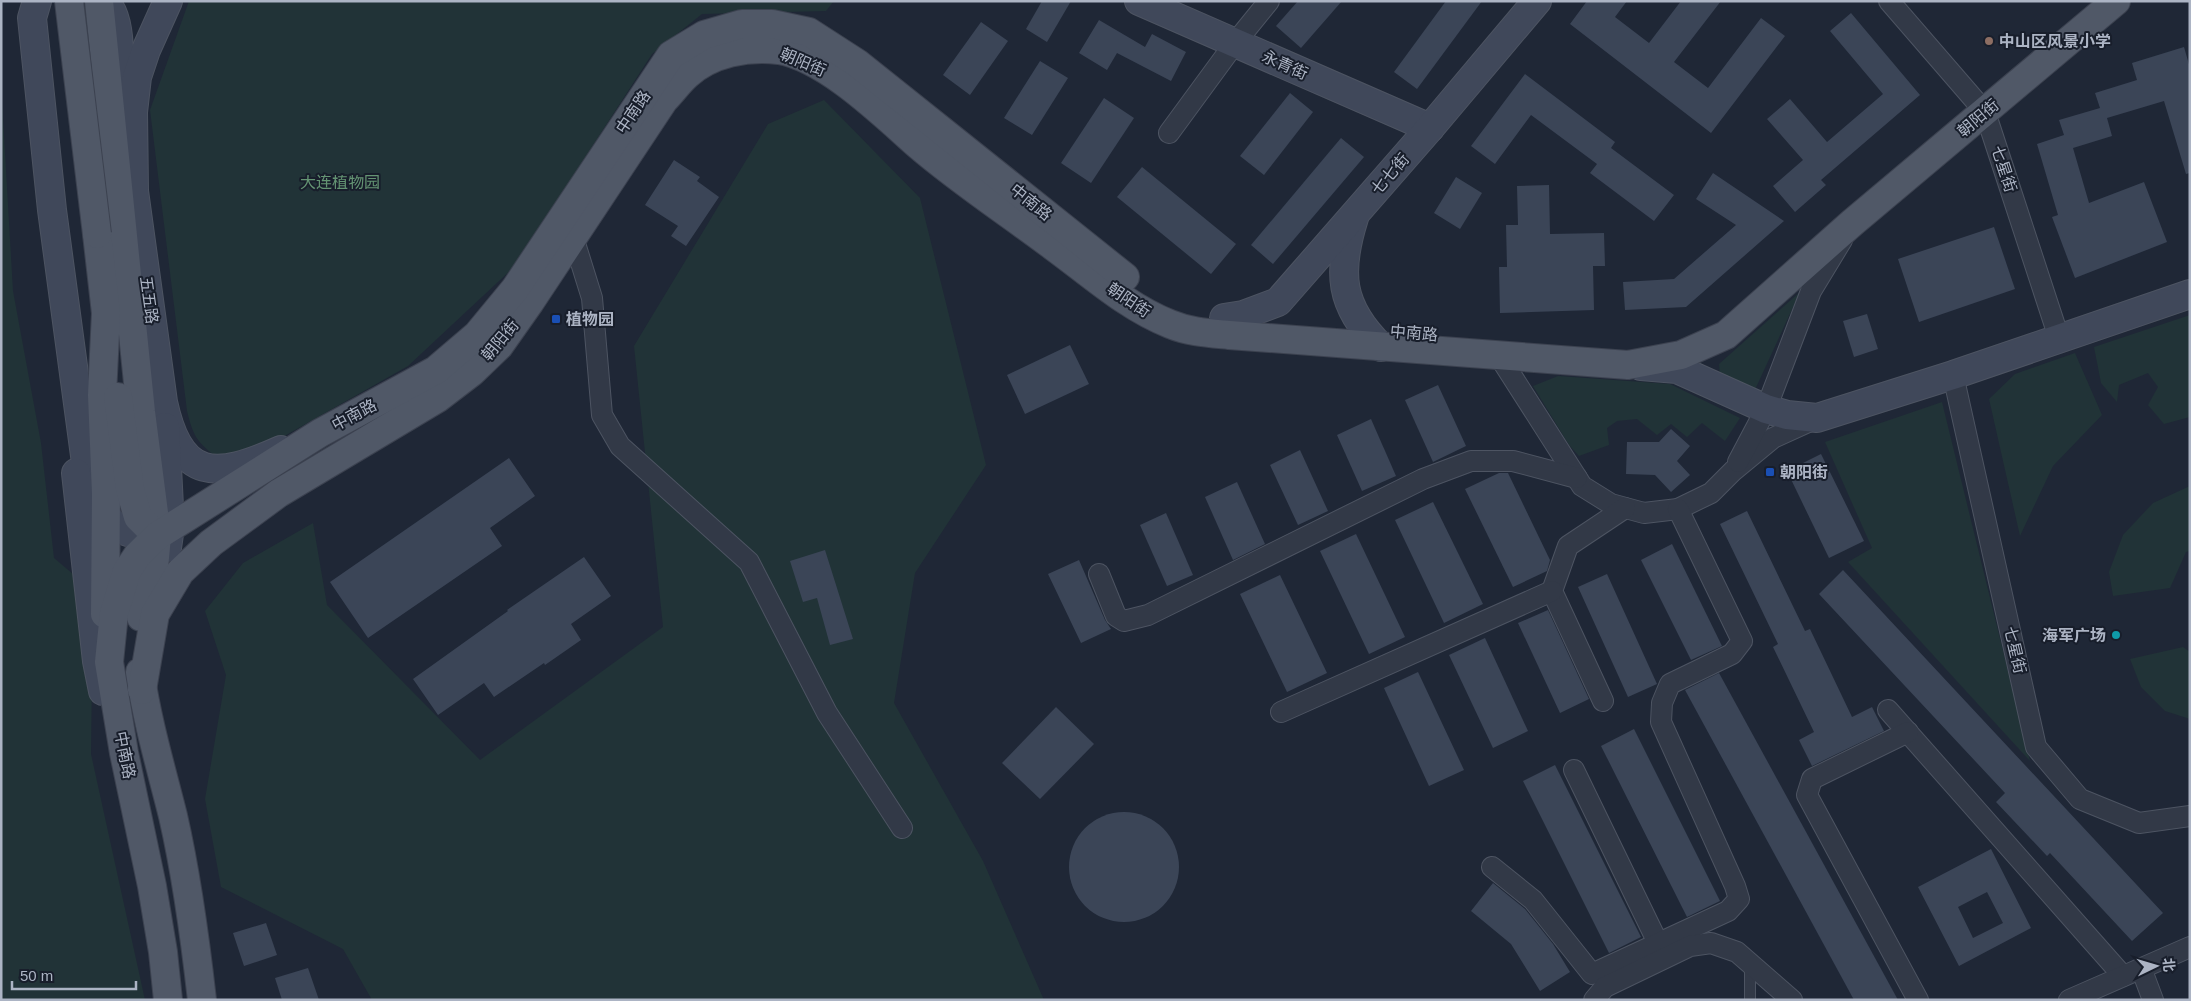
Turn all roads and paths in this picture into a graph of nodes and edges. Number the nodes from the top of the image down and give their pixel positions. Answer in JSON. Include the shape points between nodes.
{"nodes":[{"id":1,"x":37,"y":1,"type":"edge"},
{"id":2,"x":69,"y":1,"type":"edge"},
{"id":3,"x":73,"y":1,"type":"edge"},
{"id":4,"x":99,"y":1,"type":"edge"},
{"id":5,"x":103,"y":1,"type":"edge"},
{"id":6,"x":168,"y":1,"type":"edge"},
{"id":7,"x":1139,"y":1,"type":"edge"},
{"id":8,"x":1269,"y":1,"type":"edge"},
{"id":9,"x":1537,"y":1,"type":"edge"},
{"id":10,"x":1889,"y":1,"type":"edge"},
{"id":11,"x":2116,"y":1,"type":"edge"},
{"id":12,"x":34,"y":41,"type":"junction"},
{"id":13,"x":1235,"y":43,"type":"junction"},
{"id":14,"x":1985,"y":112,"type":"junction"},
{"id":15,"x":1430,"y":128,"type":"junction"},
{"id":16,"x":1169,"y":133,"type":"dead end"},
{"id":17,"x":134,"y":191,"type":"junction"},
{"id":18,"x":52,"y":210,"type":"junction"},
{"id":19,"x":1355,"y":214,"type":"junction"},
{"id":20,"x":1852,"y":223,"type":"junction"},
{"id":21,"x":573,"y":237,"type":"junction"},
{"id":22,"x":2190,"y":294,"type":"edge"},
{"id":23,"x":106,"y":312,"type":"junction"},
{"id":24,"x":1224,"y":318,"type":"junction"},
{"id":25,"x":1372,"y":338,"type":"junction"},
{"id":26,"x":2059,"y":338,"type":"junction"},
{"id":27,"x":1499,"y":356,"type":"junction"},
{"id":28,"x":1628,"y":365,"type":"junction"},
{"id":29,"x":1953,"y":375,"type":"junction"},
{"id":30,"x":164,"y":402,"type":"junction"},
{"id":31,"x":1766,"y":410,"type":"junction"},
{"id":32,"x":1818,"y":418,"type":"junction"},
{"id":33,"x":320,"y":433,"type":"junction"},
{"id":34,"x":1733,"y":471,"type":"junction"},
{"id":35,"x":1577,"y":478,"type":"junction"},
{"id":36,"x":279,"y":493,"type":"junction"},
{"id":37,"x":1626,"y":508,"type":"junction"},
{"id":38,"x":1678,"y":509,"type":"junction"},
{"id":39,"x":106,"y":517,"type":"junction"},
{"id":40,"x":165,"y":533,"type":"junction"},
{"id":41,"x":1099,"y":574,"type":"dead end"},
{"id":42,"x":1552,"y":591,"type":"junction"},
{"id":43,"x":109,"y":662,"type":"junction"},
{"id":44,"x":142,"y":690,"type":"junction"},
{"id":45,"x":1603,"y":701,"type":"dead end"},
{"id":46,"x":1888,"y":710,"type":"dead end"},
{"id":47,"x":1281,"y":712,"type":"dead end"},
{"id":48,"x":1908,"y":732,"type":"junction"},
{"id":49,"x":124,"y":753,"type":"junction"},
{"id":50,"x":1574,"y":770,"type":"dead end"},
{"id":51,"x":2190,"y":816,"type":"edge"},
{"id":52,"x":902,"y":828,"type":"dead end"},
{"id":53,"x":1492,"y":867,"type":"dead end"},
{"id":54,"x":1658,"y":943,"type":"junction"},
{"id":55,"x":2190,"y":947,"type":"edge"},
{"id":56,"x":1750,"y":963,"type":"junction"},
{"id":57,"x":2132,"y":972,"type":"junction"},
{"id":58,"x":205,"y":996,"type":"edge"},
{"id":59,"x":168,"y":1000,"type":"edge"},
{"id":60,"x":1594,"y":1000,"type":"edge"},
{"id":61,"x":1750,"y":1000,"type":"edge"},
{"id":62,"x":1792,"y":1000,"type":"edge"},
{"id":63,"x":1918,"y":1000,"type":"edge"},
{"id":64,"x":2069,"y":1000,"type":"edge"},
{"id":65,"x":2153,"y":1000,"type":"edge"}],
"edges":[{"from":1,"to":12,"type":"main road","via":[[32,18]]},
{"from":2,"to":23,"type":"main road","bridge":true},
{"from":3,"to":12,"type":"main road","via":[[40,24]]},
{"from":4,"to":40,"type":"main road","via":[[141,412]]},
{"from":5,"to":17,"type":"main road","via":[[112,10],[116,23],[121,112]]},
{"from":6,"to":17,"type":"main road","name":"五五路","via":[[137,77],[133,112]]},
{"from":7,"to":13,"type":"main road","name":"永青街"},
{"from":8,"to":13,"type":"street"},
{"from":9,"to":15,"type":"main road","name":"七七街"},
{"from":10,"to":14,"type":"street","name":"七星街"},
{"from":11,"to":14,"type":"main road","name":"朝阳街"},
{"from":12,"to":18,"type":"main road"},
{"from":13,"to":15,"type":"main road","name":"永青街"},
{"from":13,"to":16,"type":"street"},
{"from":14,"to":20,"type":"main road","name":"朝阳街"},
{"from":14,"to":26,"type":"street","name":"七星街"},
{"from":15,"to":19,"type":"main road","name":"七七街"},
{"from":17,"to":30,"type":"main road","name":"五五路"},
{"from":18,"to":39,"type":"main road","via":[[86,463],[92,492]]},
{"from":18,"to":49,"type":"main road","via":[[68,404],[97,661],[106,705]]},
{"from":19,"to":24,"type":"main road","name":"七七街","via":[[1278,302],[1243,315]]},
{"from":19,"to":25,"type":"main road","via":[[1347,238],[1343,279],[1349,303]]},
{"from":20,"to":28,"type":"main road","name":"朝阳街","via":[[1726,334],[1681,355]]},
{"from":20,"to":31,"type":"street","via":[[1811,291]]},
{"from":21,"to":25,"type":"main road","name":"朝阳街","via":[[664,100],[687,74],[729,52],[755,48],[781,51],[830,73],[857,92],[930,155],[1147,314],[1193,332]]},
{"from":21,"to":36,"type":"main road","name":"朝阳街","via":[[499,346],[472,372],[438,398]]},
{"from":21,"to":52,"type":"street","via":[[592,298],[602,415],[620,446],[749,562],[827,713]]},
{"from":22,"to":26,"type":"main road"},
{"from":23,"to":39,"type":"main road","via":[[102,395]]},
{"from":23,"to":40,"type":"main road","via":[[130,489],[138,517]]},
{"from":24,"to":25,"type":"main road","name":"中南路"},
{"from":24,"to":33,"type":"main road","name":"中南路","via":[[1204,317],[1171,307],[1154,297],[857,63],[809,32],[772,24],[742,24],[704,35],[671,55],[515,289],[477,335],[436,370]]},
{"from":25,"to":27,"type":"main road","name":"朝阳街"},
{"from":25,"to":28,"type":"main road","name":"中南路","via":[[1602,350]]},
{"from":26,"to":29,"type":"main road"},
{"from":27,"to":28,"type":"main road","name":"朝阳街"},
{"from":27,"to":35,"type":"street"},
{"from":28,"to":31,"type":"main road","via":[[1677,369]]},
{"from":29,"to":32,"type":"main road"},
{"from":29,"to":51,"type":"street","name":"七星街","via":[[2036,747],[2080,799],[2139,824]]},
{"from":30,"to":33,"type":"main road","name":"五五路","via":[[169,427],[180,450],[194,463],[217,470],[243,464]]},
{"from":30,"to":40,"type":"main road"},
{"from":31,"to":32,"type":"main road"},
{"from":31,"to":34,"type":"street"},
{"from":32,"to":34,"type":"street","via":[[1773,438]]},
{"from":33,"to":40,"type":"main road","name":"中南路"},
{"from":34,"to":38,"type":"street","via":[[1712,493]]},
{"from":35,"to":37,"type":"street","via":[[1582,486],[1611,504]]},
{"from":35,"to":41,"type":"street","via":[[1513,460],[1471,461],[1424,479],[1148,615],[1124,622],[1116,616]]},
{"from":36,"to":40,"type":"main road","via":[[178,537]]},
{"from":36,"to":44,"type":"main road","via":[[211,543],[180,572],[154,614]]},
{"from":37,"to":38,"type":"street","via":[[1644,513]]},
{"from":37,"to":42,"type":"street","via":[[1568,546]]},
{"from":38,"to":54,"type":"street","via":[[1742,641],[1732,654],[1670,684],[1662,703],[1661,722],[1739,899],[1728,911]]},
{"from":39,"to":40,"type":"main road","via":[[120,529],[140,537]]},
{"from":39,"to":43,"type":"main road","via":[[105,610]]},
{"from":40,"to":43,"type":"main road","name":"中南路","via":[[137,556],[128,570],[114,613]]},
{"from":40,"to":44,"type":"main road","via":[[138,624],[136,646]]},
{"from":42,"to":45,"type":"street"},
{"from":42,"to":47,"type":"street"},
{"from":43,"to":49,"type":"main road","name":"中南路"},
{"from":44,"to":58,"type":"main road","via":[[173,816]]},
{"from":46,"to":48,"type":"street"},
{"from":48,"to":57,"type":"street"},
{"from":48,"to":63,"type":"street","via":[[1812,779],[1807,795]]},
{"from":49,"to":59,"type":"main road","name":"中南路","via":[[152,886]]},
{"from":50,"to":54,"type":"street"},
{"from":53,"to":54,"type":"street","via":[[1533,900],[1592,974]]},
{"from":55,"to":57,"type":"street"},
{"from":56,"to":60,"type":"street","via":[[1737,952],[1711,943],[1690,946],[1605,987]]},
{"from":56,"to":61,"type":"lane"},
{"from":56,"to":62,"type":"street"},
{"from":57,"to":64,"type":"street"},
{"from":57,"to":65,"type":"street"}]}
